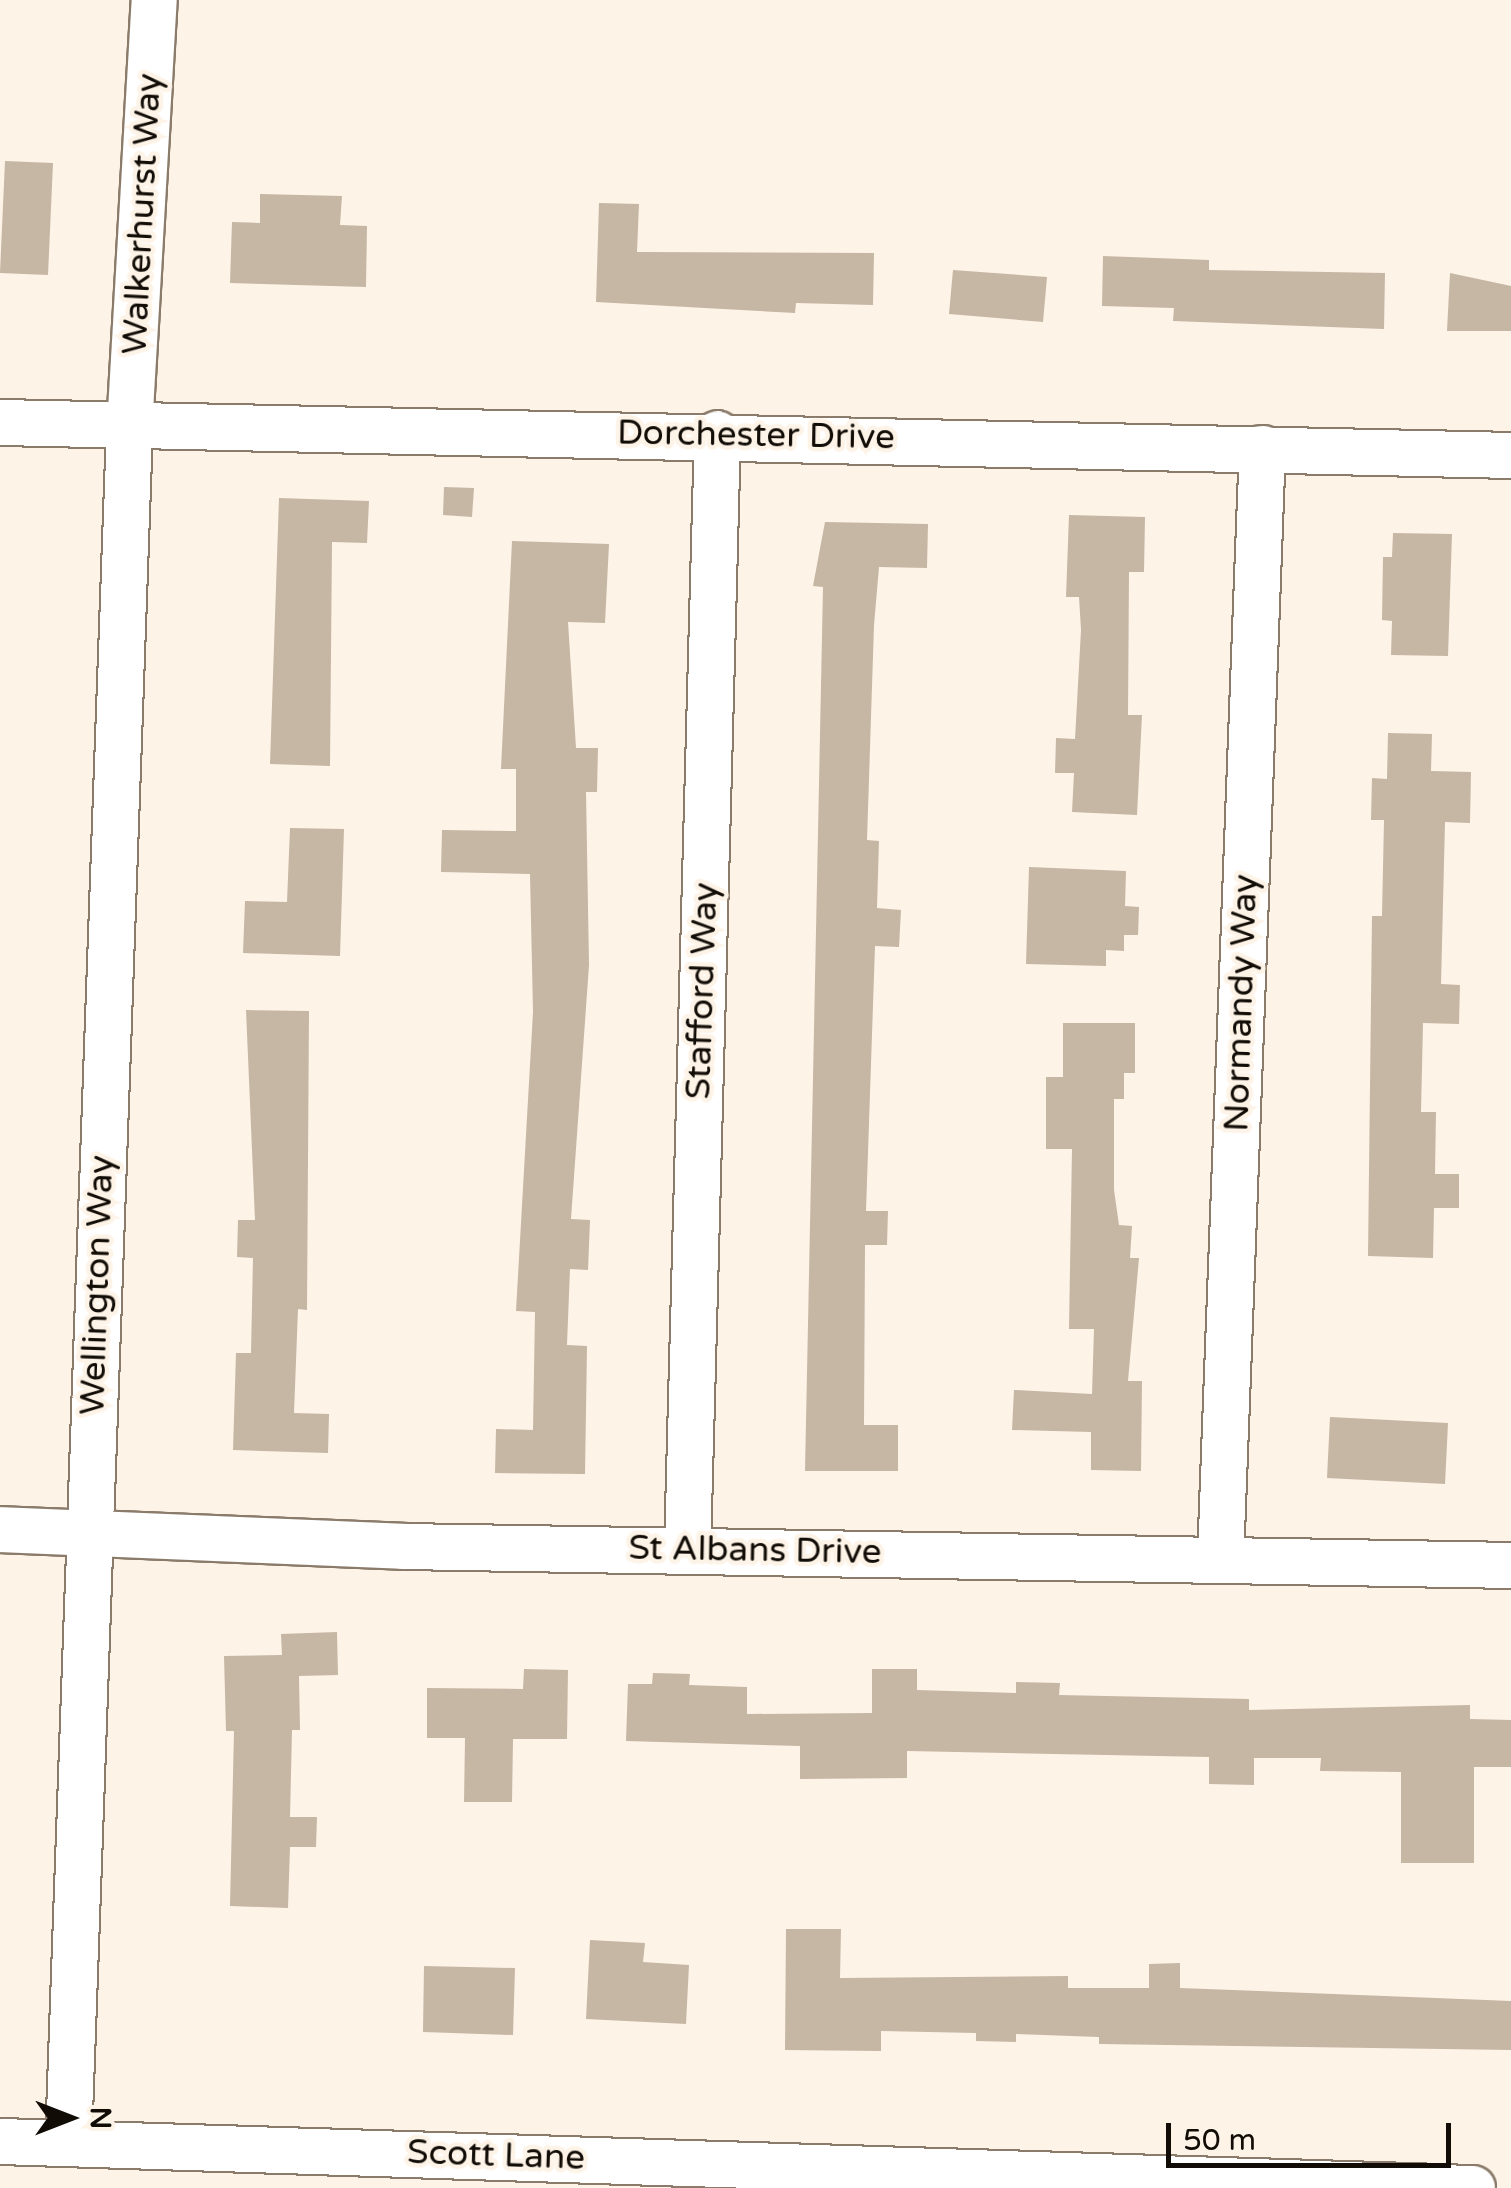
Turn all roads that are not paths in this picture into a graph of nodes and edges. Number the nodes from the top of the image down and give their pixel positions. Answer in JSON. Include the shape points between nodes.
{"nodes":[{"id":1,"x":154,"y":0,"type":"edge"},
{"id":2,"x":0,"y":422,"type":"edge"},
{"id":3,"x":129,"y":428,"type":"junction"},
{"id":4,"x":717,"y":434,"type":"junction"},
{"id":5,"x":1262,"y":448,"type":"junction"},
{"id":6,"x":1511,"y":454,"type":"edge"},
{"id":7,"x":0,"y":1529,"type":"edge"},
{"id":8,"x":87,"y":1531,"type":"junction"},
{"id":9,"x":687,"y":1548,"type":"junction"},
{"id":10,"x":1220,"y":1559,"type":"junction"},
{"id":11,"x":1511,"y":1564,"type":"edge"},
{"id":12,"x":0,"y":2140,"type":"edge"},
{"id":13,"x":68,"y":2142,"type":"junction"},
{"id":14,"x":368,"y":2170,"type":"edge"},
{"id":15,"x":980,"y":2178,"type":"edge"},
{"id":16,"x":1472,"y":2188,"type":"edge"}],
"edges":[{"from":1,"to":3,"type":"street","name":"Walkerhurst Way"},
{"from":2,"to":3,"type":"street","name":"Dorchester Drive"},
{"from":3,"to":4,"type":"street","name":"Dorchester Drive"},
{"from":3,"to":8,"type":"street","name":"Wellington Way"},
{"from":4,"to":5,"type":"street","name":"Dorchester Drive"},
{"from":4,"to":9,"type":"street","name":"Stafford Way"},
{"from":5,"to":6,"type":"street","name":"Dorchester Drive"},
{"from":5,"to":10,"type":"street","name":"Normandy Way"},
{"from":7,"to":8,"type":"street","name":"St Albans Drive"},
{"from":8,"to":9,"type":"street","name":"St Albans Drive"},
{"from":8,"to":13,"type":"street","name":"Wellington Way"},
{"from":9,"to":10,"type":"street","name":"St Albans Drive"},
{"from":10,"to":11,"type":"street","name":"St Albans Drive"},
{"from":12,"to":13,"type":"street","name":"Scott Lane"},
{"from":13,"to":14,"type":"street","name":"Scott Lane"},
{"from":14,"to":15,"type":"street","name":"Scott Lane"},
{"from":15,"to":16,"type":"street","name":"Scott Lane"}]}
